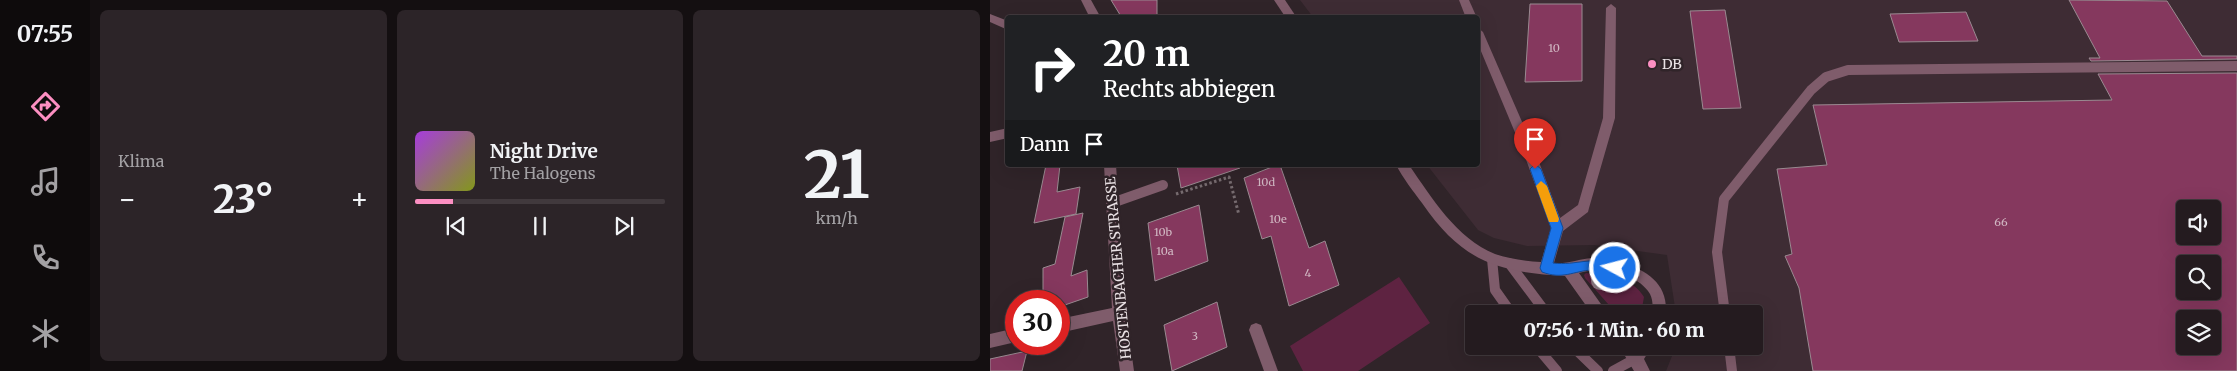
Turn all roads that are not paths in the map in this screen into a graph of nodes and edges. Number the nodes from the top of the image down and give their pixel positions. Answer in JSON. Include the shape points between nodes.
{"nodes":[{"id":1,"x":1086,"y":0,"type":"edge"},
{"id":2,"x":1279,"y":0,"type":"edge"},
{"id":3,"x":1464,"y":0,"type":"edge"},
{"id":4,"x":1610,"y":4,"type":"edge"},
{"id":5,"x":1094,"y":15,"type":"edge"},
{"id":6,"x":1290,"y":15,"type":"edge"},
{"id":7,"x":1471,"y":15,"type":"edge"},
{"id":8,"x":990,"y":18,"type":"edge"},
{"id":9,"x":1005,"y":25,"type":"edge"},
{"id":10,"x":1480,"y":37,"type":"edge"},
{"id":11,"x":2237,"y":66,"type":"edge"},
{"id":12,"x":1005,"y":134,"type":"edge"},
{"id":13,"x":990,"y":137,"type":"edge"},
{"id":14,"x":1110,"y":167,"type":"edge"},
{"id":15,"x":1403,"y":167,"type":"edge"},
{"id":16,"x":1163,"y":186,"type":"road end"},
{"id":17,"x":1112,"y":203,"type":"junction"},
{"id":18,"x":1557,"y":228,"type":"junction"},
{"id":19,"x":1492,"y":259,"type":"junction"},
{"id":20,"x":1509,"y":263,"type":"junction"},
{"id":21,"x":1546,"y":268,"type":"junction"},
{"id":22,"x":1568,"y":270,"type":"junction"},
{"id":23,"x":1505,"y":305,"type":"edge"},
{"id":24,"x":1539,"y":305,"type":"edge"},
{"id":25,"x":1594,"y":305,"type":"edge"},
{"id":26,"x":1660,"y":305,"type":"edge"},
{"id":27,"x":1724,"y":305,"type":"edge"},
{"id":28,"x":1119,"y":314,"type":"junction"},
{"id":29,"x":1070,"y":324,"type":"edge"},
{"id":30,"x":1256,"y":330,"type":"dead end"},
{"id":31,"x":1005,"y":338,"type":"edge"},
{"id":32,"x":990,"y":341,"type":"edge"},
{"id":33,"x":1544,"y":355,"type":"edge"},
{"id":34,"x":1581,"y":355,"type":"edge"},
{"id":35,"x":1730,"y":355,"type":"edge"},
{"id":36,"x":1639,"y":365,"type":"edge"},
{"id":37,"x":1127,"y":371,"type":"edge"},
{"id":38,"x":1271,"y":371,"type":"edge"},
{"id":39,"x":1557,"y":371,"type":"edge"},
{"id":40,"x":1598,"y":371,"type":"edge"},
{"id":41,"x":1614,"y":371,"type":"edge"},
{"id":42,"x":1732,"y":371,"type":"edge"}],
"edges":[{"from":1,"to":5,"type":"street"},
{"from":2,"to":6,"type":"street"},
{"from":3,"to":7,"type":"street"},
{"from":4,"to":18,"type":"street","via":[[1610,118],[1607,132],[1583,208]]},
{"from":8,"to":9,"type":"street"},
{"from":10,"to":18,"type":"street","via":[[1530,154]]},
{"from":11,"to":27,"type":"lane","via":[[1848,70],[1826,77],[1811,90],[1724,199],[1717,252]]},
{"from":12,"to":13,"type":"street"},
{"from":14,"to":17,"type":"street","name":"HOSTENBACHER STRASSE"},
{"from":15,"to":19,"type":"street","via":[[1451,232],[1466,246]]},
{"from":16,"to":17,"type":"lane"},
{"from":17,"to":28,"type":"street","name":"HOSTENBACHER STRASSE"},
{"from":18,"to":21,"type":"street"},
{"from":19,"to":20,"type":"street"},
{"from":19,"to":23,"type":"lane","via":[[1494,290]]},
{"from":20,"to":21,"type":"street"},
{"from":20,"to":24,"type":"lane"},
{"from":21,"to":22,"type":"street"},
{"from":22,"to":25,"type":"street"},
{"from":22,"to":26,"type":"street","via":[[1593,264],[1640,276],[1654,287]]},
{"from":28,"to":29,"type":"street"},
{"from":28,"to":37,"type":"street","name":"HOSTENBACHER STRASSE"},
{"from":30,"to":38,"type":"street"},
{"from":31,"to":32,"type":"street"},
{"from":33,"to":39,"type":"lane"},
{"from":34,"to":40,"type":"lane"},
{"from":35,"to":42,"type":"lane"},
{"from":36,"to":41,"type":"lane"}]}
